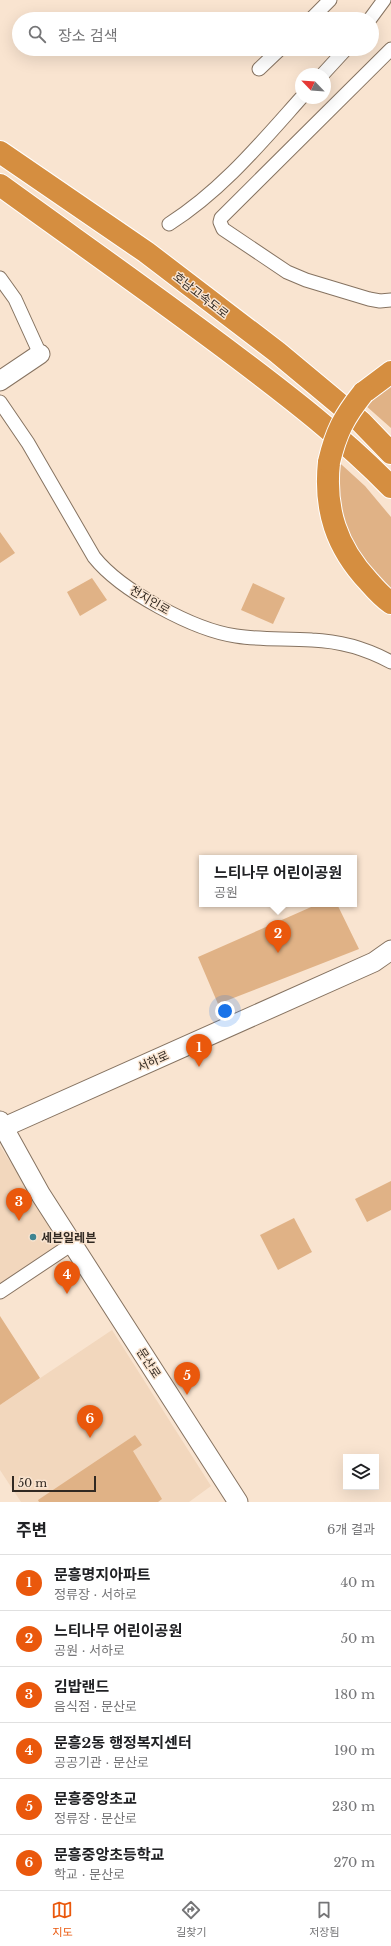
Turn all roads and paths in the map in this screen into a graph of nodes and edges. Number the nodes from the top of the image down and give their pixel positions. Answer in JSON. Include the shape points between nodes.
{"nodes":[{"id":1,"x":330,"y":0,"type":"edge"},
{"id":2,"x":384,"y":0,"type":"edge"},
{"id":3,"x":318,"y":12,"type":"edge"},
{"id":4,"x":375,"y":12,"type":"edge"},
{"id":5,"x":391,"y":48,"type":"edge"},
{"id":6,"x":273,"y":56,"type":"edge"},
{"id":7,"x":340,"y":56,"type":"edge"},
{"id":8,"x":329,"y":68,"type":"edge"},
{"id":9,"x":259,"y":69,"type":"dead end"},
{"id":10,"x":297,"y":104,"type":"edge"},
{"id":11,"x":0,"y":152,"type":"edge"},
{"id":12,"x":0,"y":185,"type":"edge"},
{"id":13,"x":169,"y":224,"type":"dead end"},
{"id":14,"x":0,"y":278,"type":"edge"},
{"id":15,"x":391,"y":300,"type":"edge"},
{"id":16,"x":40,"y":354,"type":"joint"},
{"id":17,"x":391,"y":372,"type":"edge"},
{"id":18,"x":0,"y":381,"type":"edge"},
{"id":19,"x":0,"y":402,"type":"edge"},
{"id":20,"x":391,"y":453,"type":"edge"},
{"id":21,"x":391,"y":487,"type":"edge"},
{"id":22,"x":391,"y":603,"type":"edge"},
{"id":23,"x":391,"y":662,"type":"edge"},
{"id":24,"x":391,"y":937,"type":"edge"},
{"id":25,"x":391,"y":950,"type":"edge"},
{"id":26,"x":382,"y":960,"type":"edge"},
{"id":27,"x":1,"y":1126,"type":"edge"},
{"id":28,"x":72,"y":1244,"type":"junction"},
{"id":29,"x":0,"y":1292,"type":"edge"},
{"id":30,"x":238,"y":1502,"type":"edge"}],
"edges":[{"from":1,"to":3,"type":"street"},
{"from":2,"to":4,"type":"street"},
{"from":5,"to":15,"type":"street","via":[[221,218],[220,222],[223,229],[287,272],[369,300]]},
{"from":6,"to":9,"type":"street"},
{"from":7,"to":8,"type":"street"},
{"from":10,"to":13,"type":"street","via":[[235,172],[188,212]]},
{"from":11,"to":20,"type":"highway","name":"호남고속도로","via":[[146,252],[277,352],[361,422]]},
{"from":12,"to":21,"type":"highway","via":[[273,384],[336,434]]},
{"from":14,"to":16,"type":"street","via":[[15,299]]},
{"from":16,"to":18,"type":"street"},
{"from":17,"to":22,"type":"highway","bridge":true,"via":[[363,393],[343,421],[334,439],[327,483],[334,530],[346,553],[360,572]]},
{"from":19,"to":23,"type":"street","name":"천지인로","via":[[28,443],[94,557],[101,566],[136,592],[188,621],[221,633],[333,642],[366,650]]},
{"from":24,"to":26,"type":"street"},
{"from":25,"to":26,"type":"street","name":"서하로"},
{"from":26,"to":27,"type":"street","name":"서하로"},
{"from":27,"to":28,"type":"street","name":"문산로"},
{"from":28,"to":29,"type":"street"},
{"from":28,"to":30,"type":"street","name":"문산로"}]}
